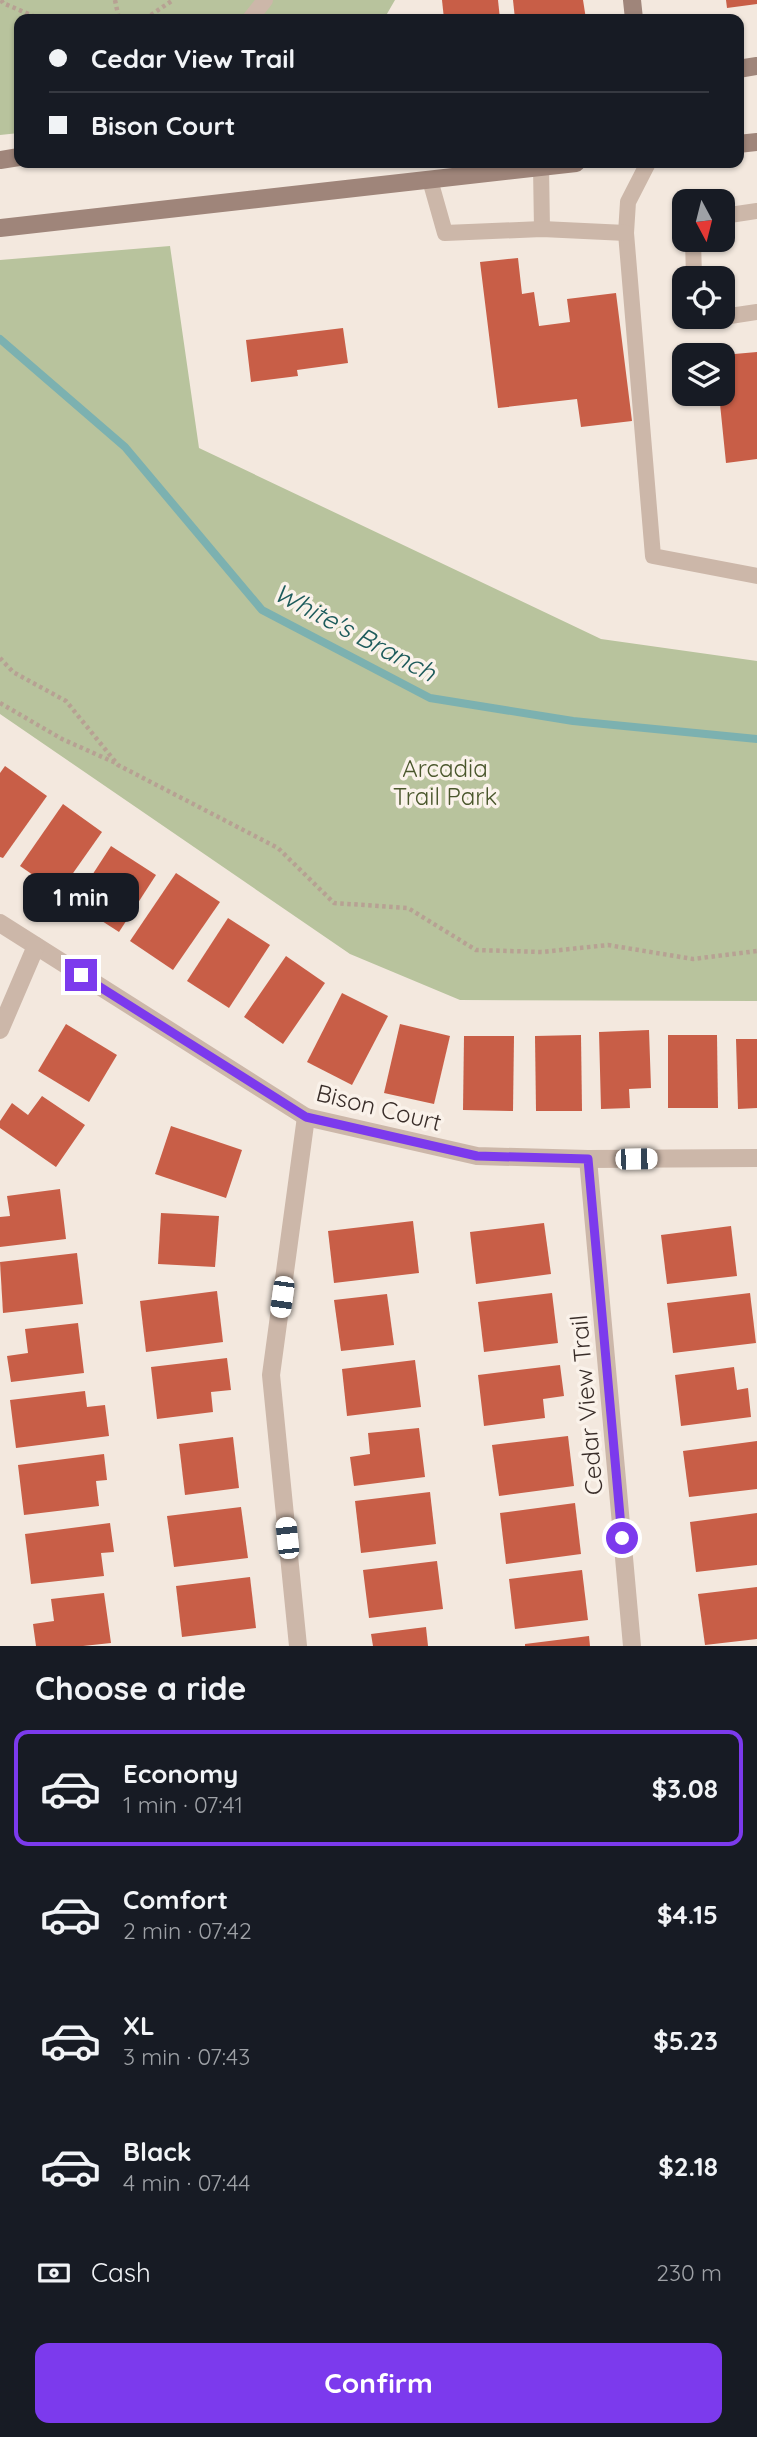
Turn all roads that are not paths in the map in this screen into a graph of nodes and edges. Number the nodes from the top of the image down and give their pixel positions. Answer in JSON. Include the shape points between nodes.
{"nodes":[{"id":1,"x":265,"y":0,"type":"edge"},
{"id":2,"x":254,"y":14,"type":"edge"},
{"id":3,"x":513,"y":168,"type":"edge"},
{"id":4,"x":541,"y":168,"type":"edge"},
{"id":5,"x":645,"y":168,"type":"edge"},
{"id":6,"x":429,"y":171,"type":"edge"},
{"id":7,"x":757,"y":211,"type":"edge"},
{"id":8,"x":735,"y":214,"type":"edge"},
{"id":9,"x":0,"y":228,"type":"edge"},
{"id":10,"x":542,"y":229,"type":"junction"},
{"id":11,"x":626,"y":233,"type":"junction"},
{"id":12,"x":757,"y":312,"type":"edge"},
{"id":13,"x":735,"y":315,"type":"edge"},
{"id":14,"x":757,"y":576,"type":"edge"},
{"id":15,"x":0,"y":923,"type":"edge"},
{"id":16,"x":36,"y":946,"type":"junction"},
{"id":17,"x":0,"y":1030,"type":"edge"},
{"id":18,"x":306,"y":1117,"type":"junction"},
{"id":19,"x":757,"y":1158,"type":"edge"},
{"id":20,"x":588,"y":1159,"type":"junction"},
{"id":21,"x":298,"y":1646,"type":"edge"},
{"id":22,"x":632,"y":1646,"type":"edge"}],
"edges":[{"from":1,"to":2,"type":"lane"},
{"from":3,"to":6,"type":"main road"},
{"from":4,"to":10,"type":"lane"},
{"from":5,"to":11,"type":"lane","via":[[628,202]]},
{"from":6,"to":9,"type":"main road"},
{"from":6,"to":10,"type":"lane","via":[[444,233]]},
{"from":7,"to":8,"type":"lane"},
{"from":10,"to":11,"type":"lane"},
{"from":11,"to":14,"type":"lane","via":[[653,556]]},
{"from":12,"to":13,"type":"lane"},
{"from":15,"to":16,"type":"street","name":"Bison Court"},
{"from":16,"to":17,"type":"street"},
{"from":16,"to":18,"type":"street","name":"Bison Court"},
{"from":18,"to":20,"type":"street","name":"Bison Court","via":[[477,1156]]},
{"from":18,"to":21,"type":"street","via":[[271,1375]]},
{"from":19,"to":20,"type":"street","name":"Bison Court"},
{"from":20,"to":22,"type":"street","name":"Cedar View Trail"}]}
